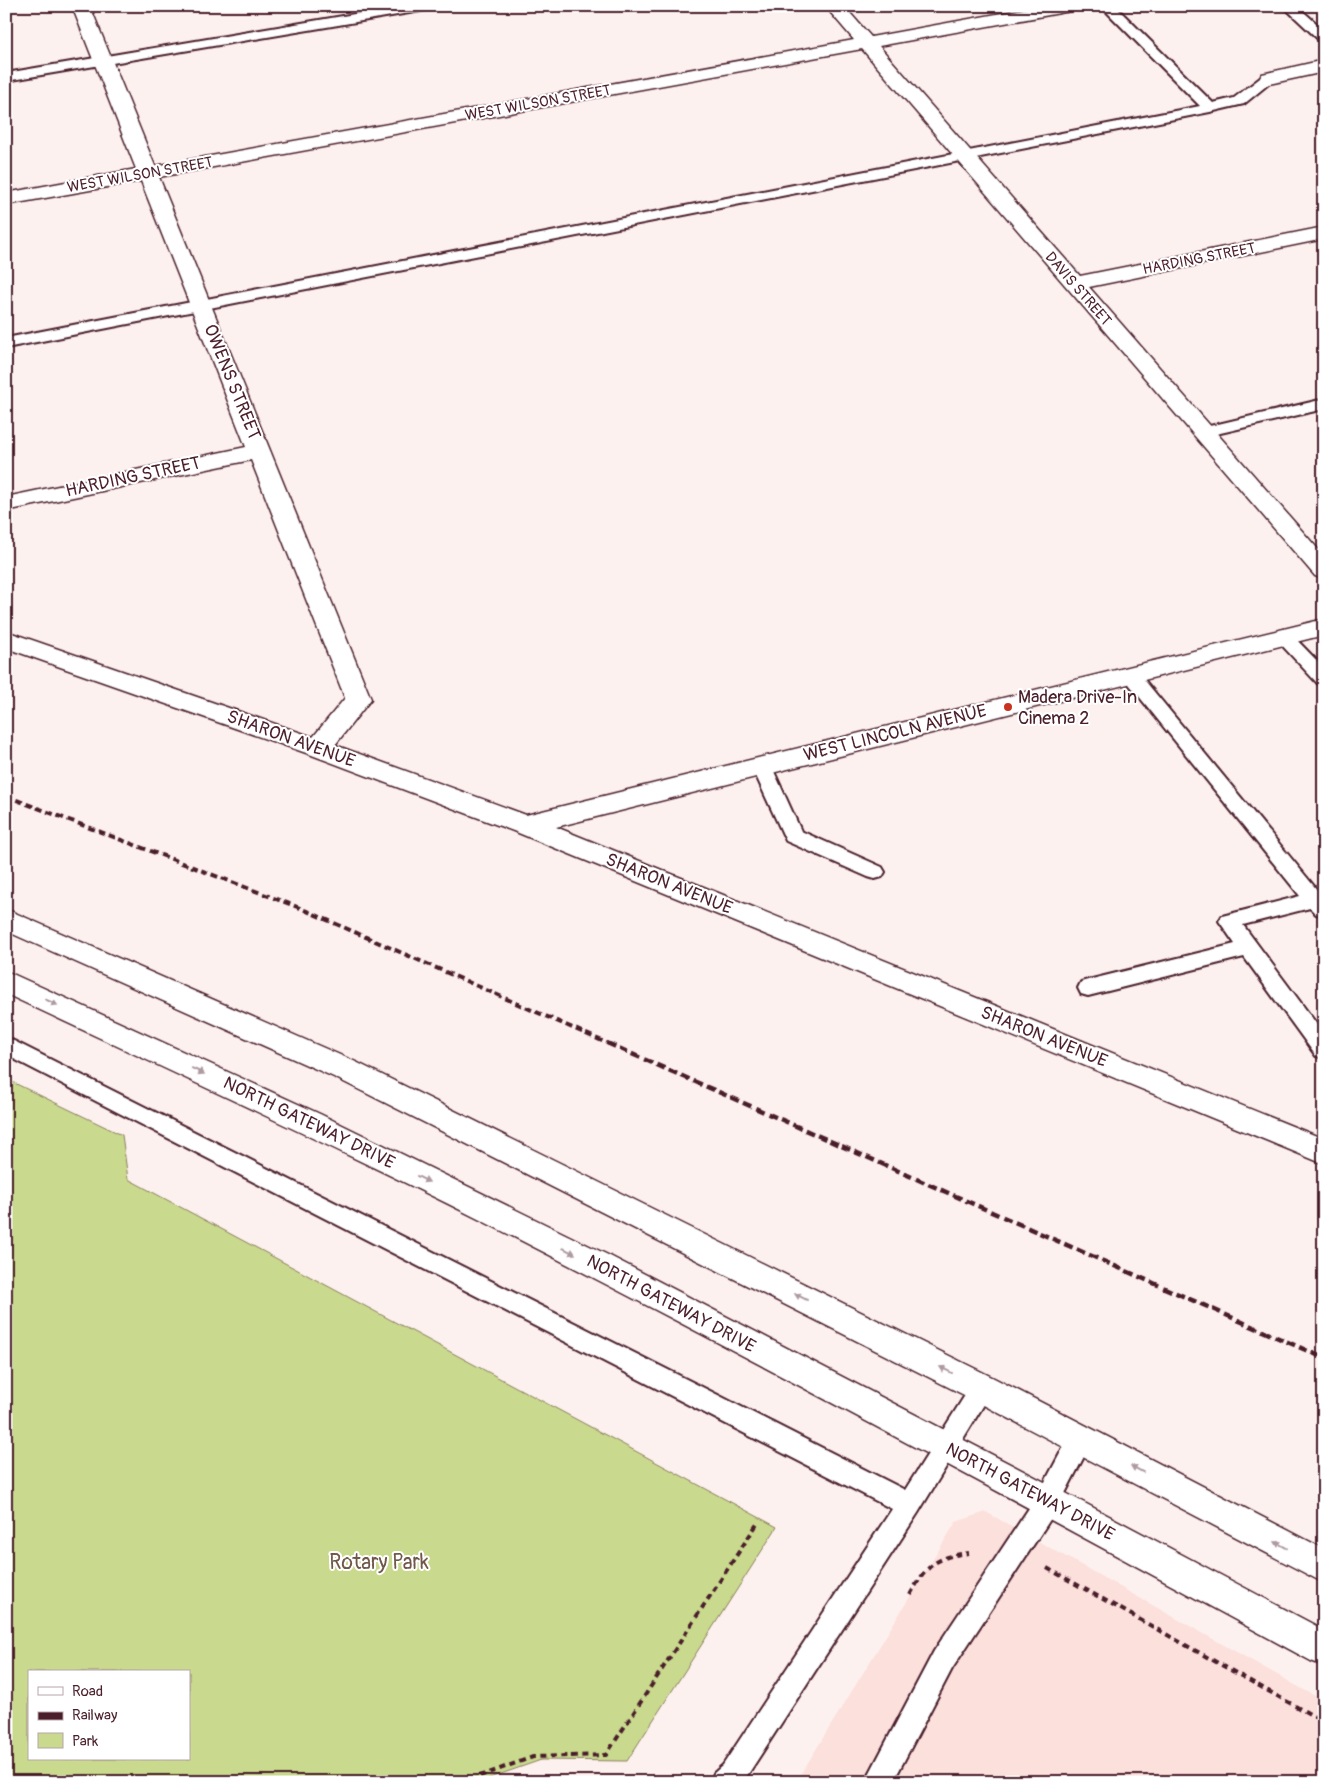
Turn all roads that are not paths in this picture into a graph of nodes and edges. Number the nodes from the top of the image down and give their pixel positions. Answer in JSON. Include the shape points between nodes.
{"nodes":[{"id":1,"x":82,"y":6,"type":"edge"},
{"id":2,"x":427,"y":6,"type":"edge"},
{"id":3,"x":834,"y":6,"type":"edge"},
{"id":4,"x":1071,"y":6,"type":"edge"},
{"id":5,"x":1107,"y":6,"type":"edge"},
{"id":6,"x":1289,"y":6,"type":"edge"},
{"id":7,"x":1324,"y":37,"type":"edge"},
{"id":8,"x":866,"y":43,"type":"junction"},
{"id":9,"x":104,"y":61,"type":"junction"},
{"id":10,"x":1324,"y":66,"type":"edge"},
{"id":11,"x":6,"y":78,"type":"edge"},
{"id":12,"x":1269,"y":78,"type":"joint"},
{"id":13,"x":1210,"y":108,"type":"junction"},
{"id":14,"x":964,"y":156,"type":"junction"},
{"id":15,"x":148,"y":173,"type":"junction"},
{"id":16,"x":6,"y":199,"type":"edge"},
{"id":17,"x":1324,"y":234,"type":"edge"},
{"id":18,"x":1074,"y":284,"type":"junction"},
{"id":19,"x":201,"y":305,"type":"junction"},
{"id":20,"x":6,"y":343,"type":"edge"},
{"id":21,"x":1324,"y":404,"type":"edge"},
{"id":22,"x":1202,"y":432,"type":"junction"},
{"id":23,"x":259,"y":451,"type":"junction"},
{"id":24,"x":6,"y":504,"type":"edge"},
{"id":25,"x":1324,"y":571,"type":"edge"},
{"id":26,"x":1324,"y":627,"type":"edge"},
{"id":27,"x":1284,"y":637,"type":"junction"},
{"id":28,"x":6,"y":639,"type":"edge"},
{"id":29,"x":1131,"y":675,"type":"junction"},
{"id":30,"x":1324,"y":680,"type":"edge"},
{"id":31,"x":318,"y":748,"type":"junction"},
{"id":32,"x":762,"y":767,"type":"junction"},
{"id":33,"x":525,"y":825,"type":"junction"},
{"id":34,"x":875,"y":872,"type":"dead end"},
{"id":35,"x":1321,"y":902,"type":"edge"},
{"id":36,"x":6,"y":919,"type":"edge"},
{"id":37,"x":1249,"y":948,"type":"junction"},
{"id":38,"x":6,"y":982,"type":"edge"},
{"id":39,"x":1088,"y":988,"type":"dead end"},
{"id":40,"x":6,"y":1046,"type":"edge"},
{"id":41,"x":1324,"y":1050,"type":"edge"},
{"id":42,"x":1324,"y":1152,"type":"edge"},
{"id":43,"x":982,"y":1388,"type":"junction"},
{"id":44,"x":1081,"y":1439,"type":"junction"},
{"id":45,"x":946,"y":1448,"type":"junction"},
{"id":46,"x":1048,"y":1500,"type":"junction"},
{"id":47,"x":909,"y":1505,"type":"junction"},
{"id":48,"x":1324,"y":1568,"type":"edge"},
{"id":49,"x":1324,"y":1650,"type":"edge"},
{"id":50,"x":724,"y":1782,"type":"edge"},
{"id":51,"x":878,"y":1782,"type":"edge"}],
"edges":[{"from":1,"to":9,"type":"street","name":"OWENS STREET"},
{"from":2,"to":9,"type":"lane"},
{"from":3,"to":8,"type":"street","name":"DAVIS STREET"},
{"from":4,"to":8,"type":"street","name":"WEST WILSON STREET"},
{"from":5,"to":13,"type":"lane"},
{"from":6,"to":7,"type":"lane"},
{"from":8,"to":14,"type":"street","name":"DAVIS STREET"},
{"from":8,"to":15,"type":"street","name":"WEST WILSON STREET"},
{"from":9,"to":11,"type":"lane"},
{"from":9,"to":15,"type":"street","name":"OWENS STREET"},
{"from":10,"to":12,"type":"street"},
{"from":12,"to":13,"type":"lane","via":[[1238,101]]},
{"from":13,"to":14,"type":"lane"},
{"from":14,"to":18,"type":"street","name":"DAVIS STREET"},
{"from":14,"to":19,"type":"lane"},
{"from":15,"to":16,"type":"street","name":"WEST WILSON STREET"},
{"from":15,"to":19,"type":"street","name":"OWENS STREET"},
{"from":17,"to":18,"type":"street","name":"HARDING STREET"},
{"from":18,"to":22,"type":"street","name":"DAVIS STREET"},
{"from":19,"to":20,"type":"lane"},
{"from":19,"to":23,"type":"street","name":"OWENS STREET"},
{"from":21,"to":22,"type":"lane"},
{"from":22,"to":25,"type":"street","name":"DAVIS STREET"},
{"from":23,"to":24,"type":"street","name":"HARDING STREET"},
{"from":23,"to":31,"type":"street","name":"OWENS STREET","via":[[358,699]]},
{"from":26,"to":27,"type":"street","name":"WEST LINCOLN AVENUE"},
{"from":27,"to":29,"type":"street","name":"WEST LINCOLN AVENUE"},
{"from":27,"to":30,"type":"lane"},
{"from":28,"to":31,"type":"street","name":"SHARON AVENUE"},
{"from":29,"to":32,"type":"street","name":"WEST LINCOLN AVENUE"},
{"from":29,"to":35,"type":"lane"},
{"from":31,"to":33,"type":"street","name":"SHARON AVENUE"},
{"from":32,"to":33,"type":"street","name":"WEST LINCOLN AVENUE"},
{"from":32,"to":34,"type":"lane","via":[[793,836]]},
{"from":33,"to":42,"type":"street","name":"SHARON AVENUE"},
{"from":35,"to":37,"type":"lane","via":[[1229,921]]},
{"from":43,"to":36,"type":"street","one_way":true,"via":[[346,1070]]},
{"from":37,"to":39,"type":"lane"},
{"from":37,"to":41,"type":"lane"},
{"from":38,"to":45,"type":"street","name":"NORTH GATEWAY DRIVE","one_way":true,"via":[[309,1122],[599,1265]]},
{"from":40,"to":47,"type":"lane"},
{"from":43,"to":44,"type":"street"},
{"from":43,"to":45,"type":"lane"},
{"from":44,"to":46,"type":"lane"},
{"from":48,"to":44,"type":"street","one_way":true},
{"from":45,"to":46,"type":"street","name":"NORTH GATEWAY DRIVE"},
{"from":45,"to":47,"type":"lane"},
{"from":46,"to":49,"type":"street","name":"NORTH GATEWAY DRIVE"},
{"from":46,"to":51,"type":"lane","via":[[943,1660]]},
{"from":47,"to":50,"type":"lane"}]}
